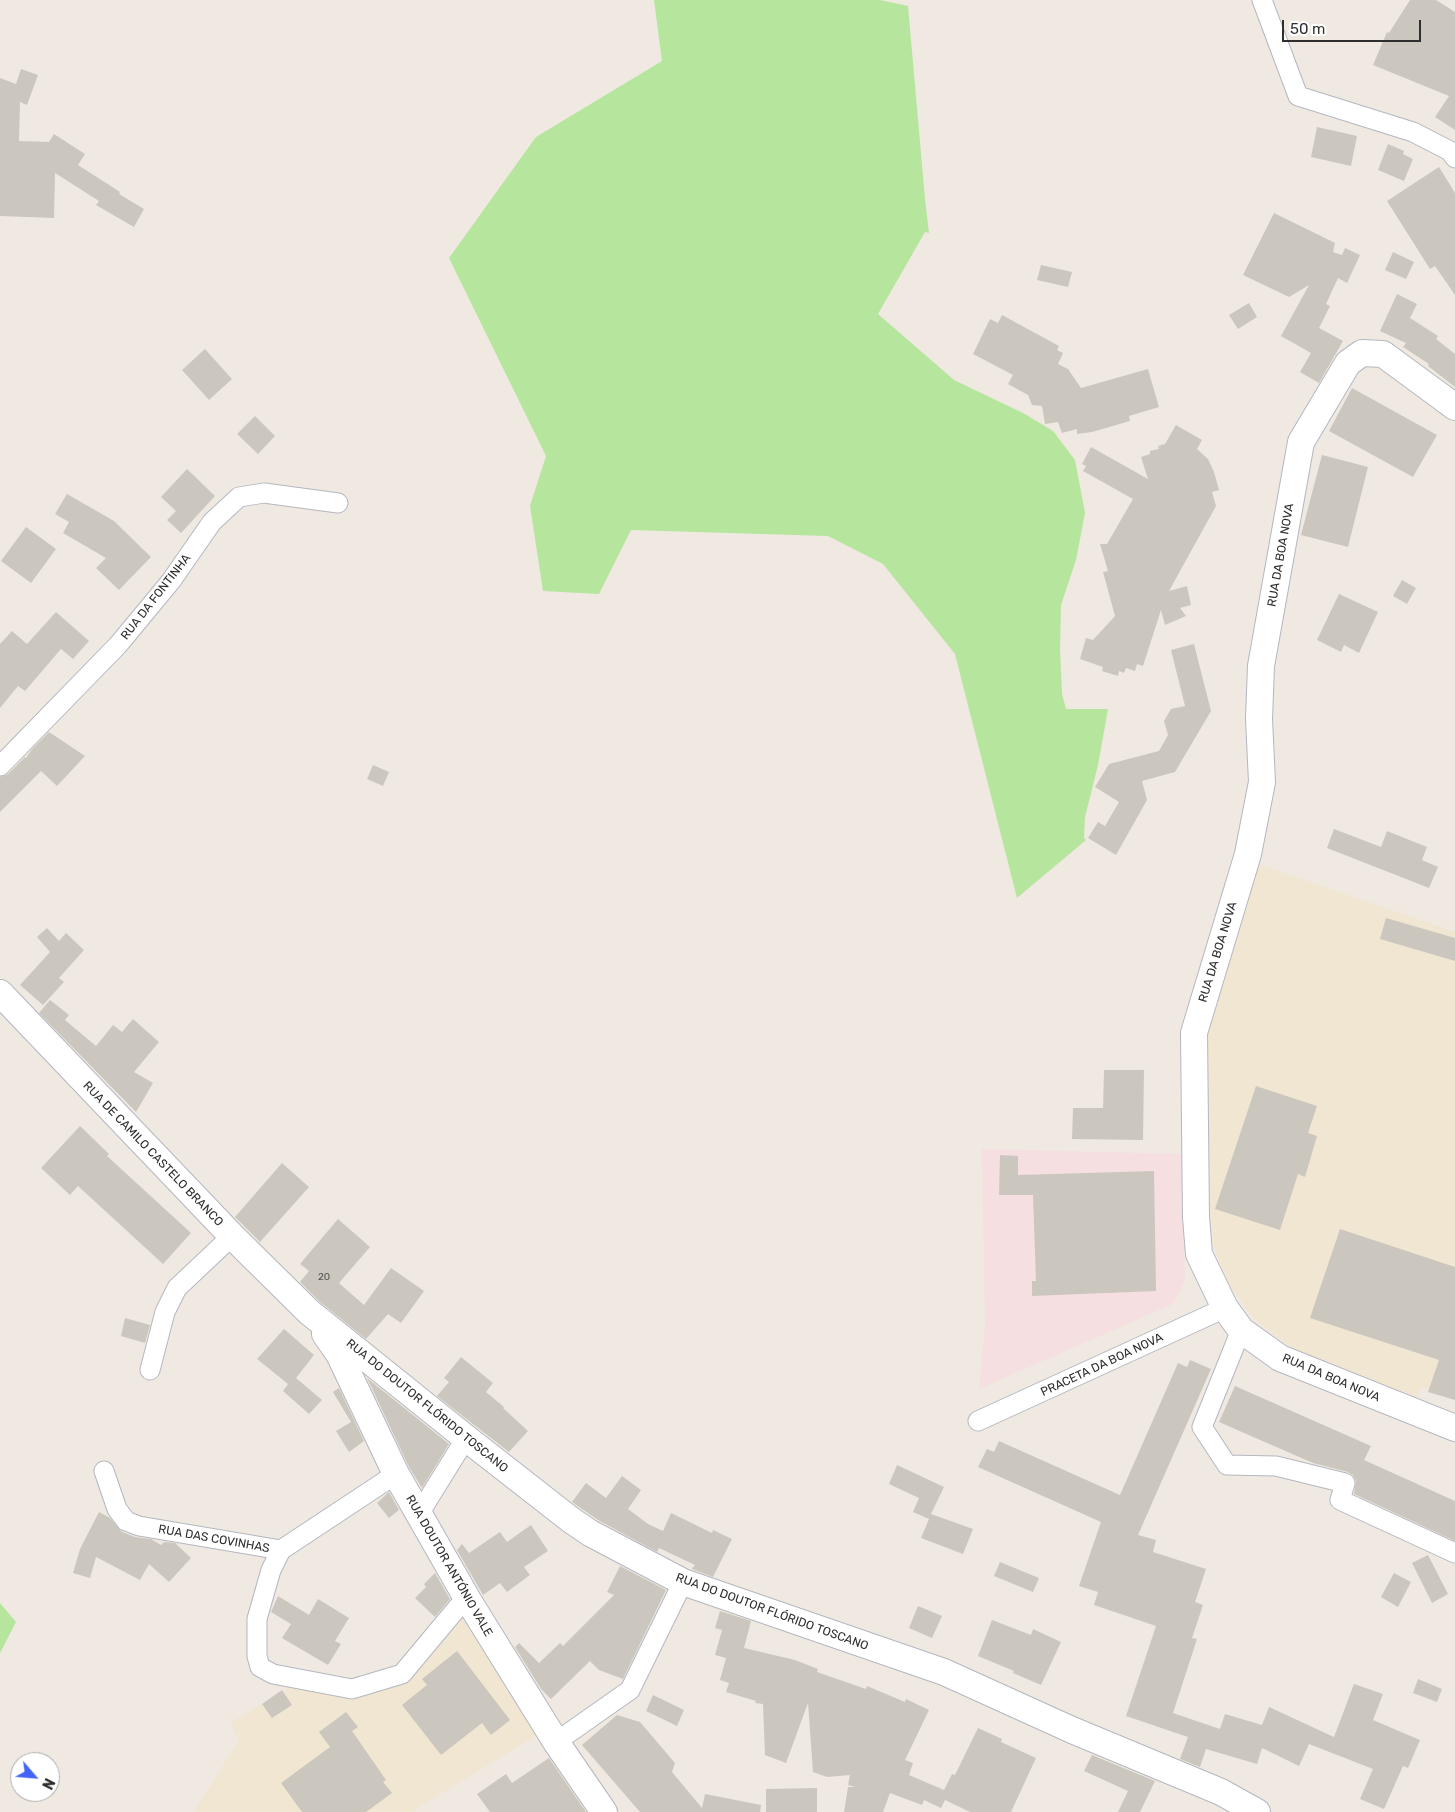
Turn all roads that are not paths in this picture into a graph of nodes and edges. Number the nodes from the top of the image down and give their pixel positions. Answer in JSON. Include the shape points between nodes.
{"nodes":[{"id":1,"x":1262,"y":0,"type":"edge"},
{"id":2,"x":1455,"y":158,"type":"edge"},
{"id":3,"x":1455,"y":407,"type":"edge"},
{"id":4,"x":338,"y":503,"type":"dead end"},
{"id":5,"x":0,"y":766,"type":"edge"},
{"id":6,"x":0,"y":993,"type":"edge"},
{"id":7,"x":232,"y":1236,"type":"junction"},
{"id":8,"x":1225,"y":1308,"type":"junction"},
{"id":9,"x":309,"y":1312,"type":"junction"},
{"id":10,"x":1241,"y":1330,"type":"junction"},
{"id":11,"x":150,"y":1370,"type":"dead end"},
{"id":12,"x":978,"y":1422,"type":"dead end"},
{"id":13,"x":1455,"y":1428,"type":"edge"},
{"id":14,"x":466,"y":1438,"type":"junction"},
{"id":15,"x":104,"y":1471,"type":"dead end"},
{"id":16,"x":396,"y":1474,"type":"junction"},
{"id":17,"x":419,"y":1514,"type":"junction"},
{"id":18,"x":281,"y":1550,"type":"junction"},
{"id":19,"x":1455,"y":1553,"type":"edge"},
{"id":20,"x":683,"y":1582,"type":"junction"},
{"id":21,"x":468,"y":1600,"type":"junction"},
{"id":22,"x":556,"y":1742,"type":"junction"},
{"id":23,"x":604,"y":1812,"type":"edge"},
{"id":24,"x":1257,"y":1812,"type":"edge"}],
"edges":[{"from":1,"to":2,"type":"street","via":[[1298,96],[1413,132],[1450,151]]},
{"from":3,"to":8,"type":"street","name":"RUA DA BOA NOVA","via":[[1383,354],[1362,353],[1348,363],[1301,442],[1262,666],[1259,719],[1262,782],[1248,854],[1194,1032],[1199,1254]]},
{"from":4,"to":5,"type":"street","name":"RUA DA FONTINHA","via":[[264,493],[239,496],[212,522],[171,581],[118,645]]},
{"from":6,"to":7,"type":"street","name":"RUA DE CAMILO CASTELO BRANCO"},
{"from":7,"to":9,"type":"street","name":"RUA DE CAMILO CASTELO BRANCO"},
{"from":7,"to":11,"type":"street","via":[[177,1288],[165,1312]]},
{"from":8,"to":10,"type":"street","name":"RUA DA BOA NOVA"},
{"from":8,"to":12,"type":"street","name":"PRACETA DA BOA NOVA"},
{"from":9,"to":14,"type":"street","name":"RUA DO DOUTOR FLÓRIDO TOSCANO"},
{"from":9,"to":16,"type":"street","name":"RUA DOUTOR ANTÓNIO VALE","via":[[339,1354]]},
{"from":10,"to":13,"type":"street","name":"RUA DA BOA NOVA","via":[[1280,1358]]},
{"from":10,"to":19,"type":"street","via":[[1202,1427],[1227,1465],[1276,1466],[1346,1483],[1340,1500]]},
{"from":14,"to":17,"type":"street"},
{"from":14,"to":20,"type":"street","name":"RUA DO DOUTOR FLÓRIDO TOSCANO","via":[[584,1528]]},
{"from":15,"to":18,"type":"street","name":"RUA DAS COVINHAS","via":[[117,1509],[126,1521],[139,1526]]},
{"from":16,"to":17,"type":"street","name":"RUA DOUTOR ANTÓNIO VALE"},
{"from":16,"to":18,"type":"street","name":"RUA DAS COVINHAS"},
{"from":17,"to":21,"type":"street","name":"RUA DOUTOR ANTÓNIO VALE"},
{"from":18,"to":21,"type":"street","via":[[271,1570],[258,1619],[257,1656],[260,1667],[273,1674],[352,1688],[402,1674],[458,1607]]},
{"from":20,"to":22,"type":"street","via":[[630,1690]]},
{"from":20,"to":24,"type":"street","name":"RUA DO DOUTOR FLÓRIDO TOSCANO","via":[[944,1672],[1221,1792]]},
{"from":21,"to":22,"type":"street","name":"RUA DOUTOR ANTÓNIO VALE"},
{"from":22,"to":23,"type":"street","name":"RUA DOUTOR ANTÓNIO VALE"}]}
